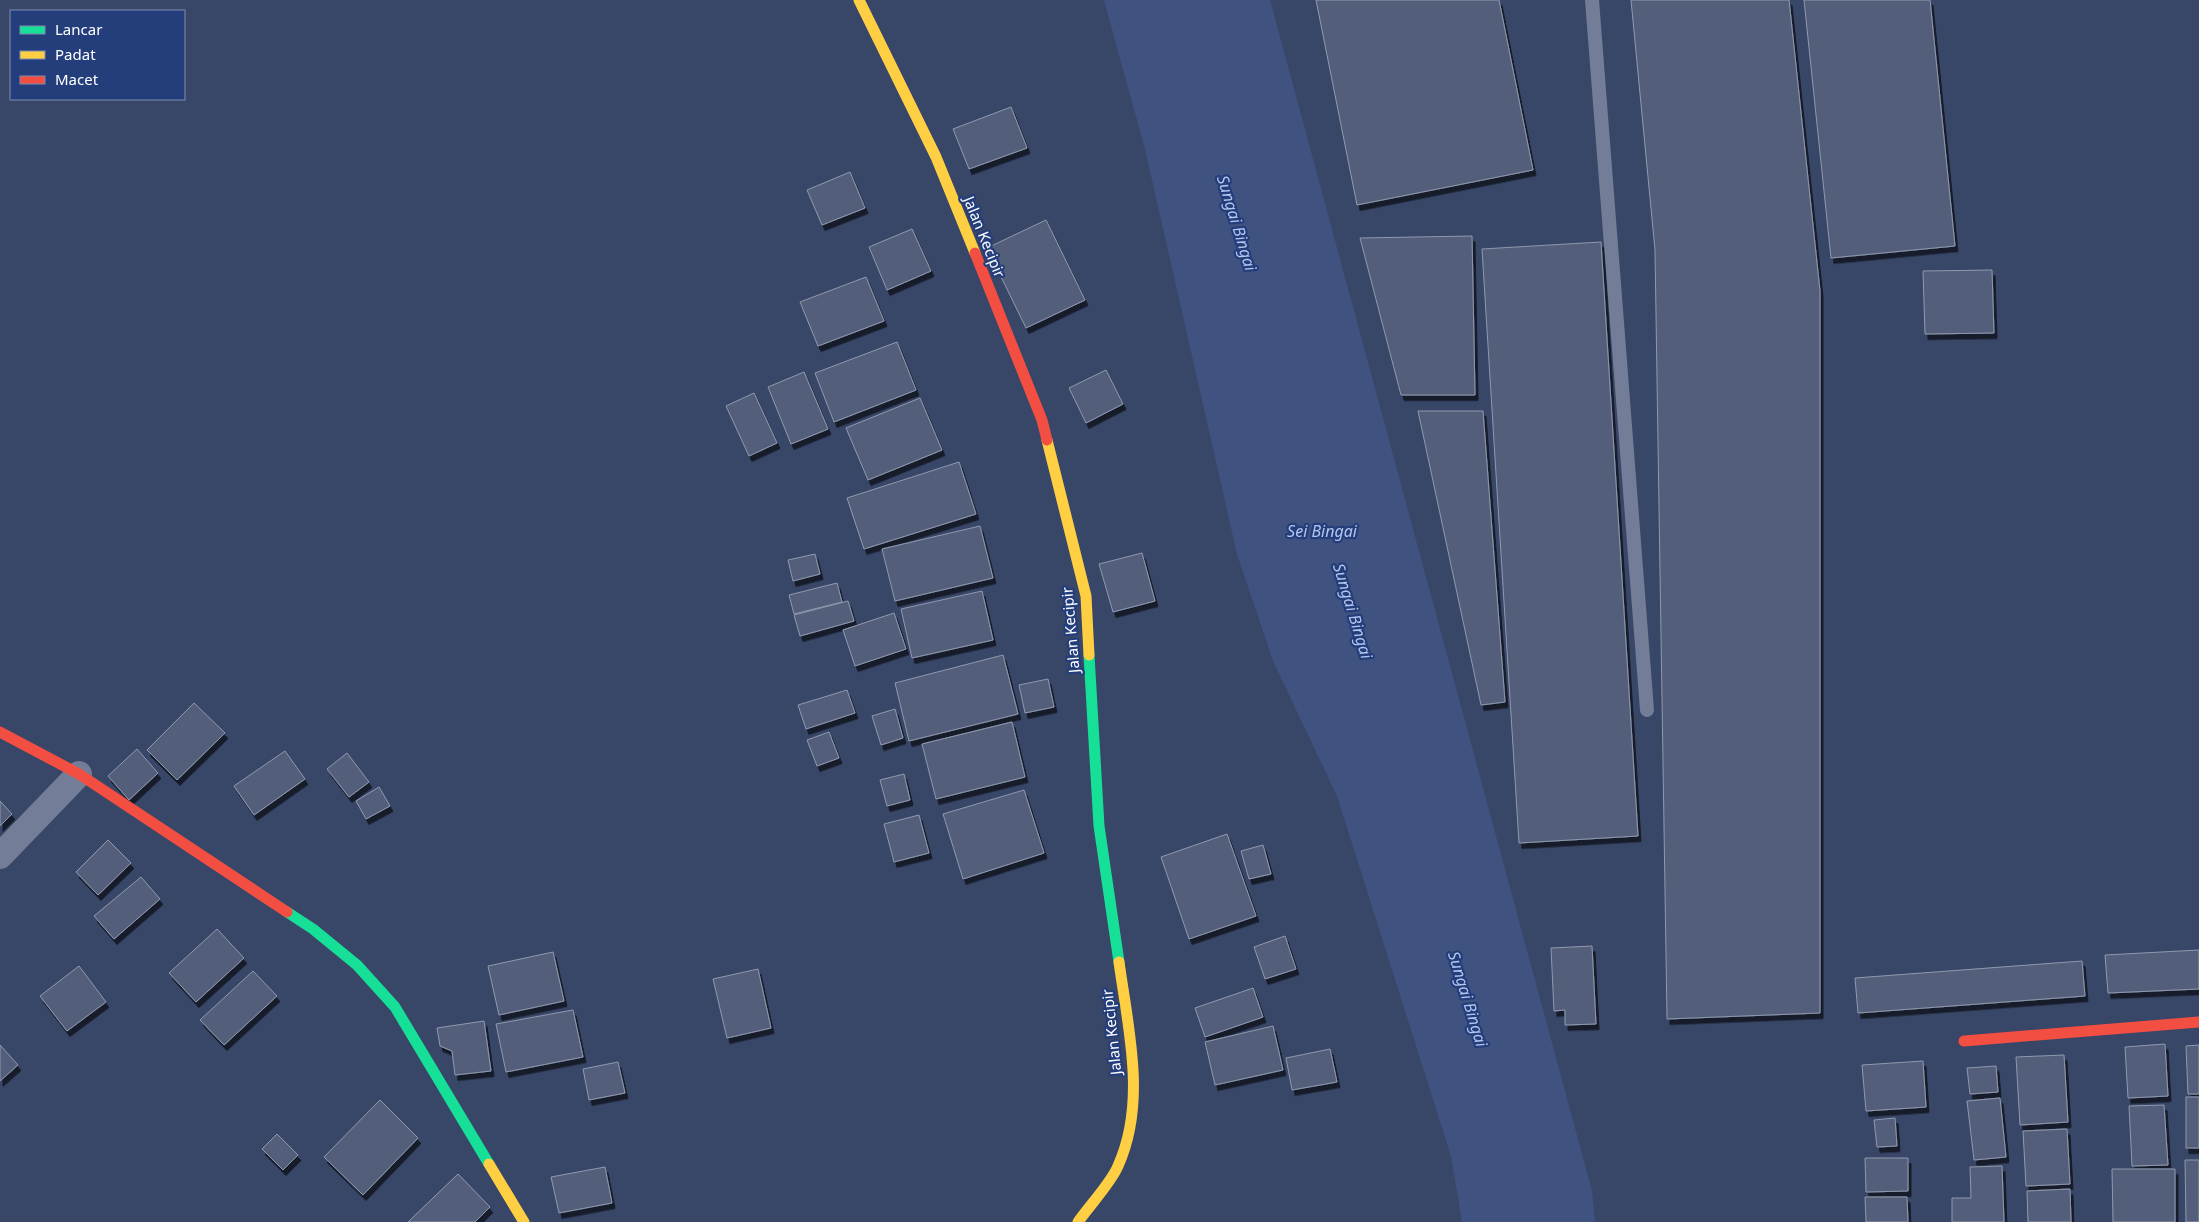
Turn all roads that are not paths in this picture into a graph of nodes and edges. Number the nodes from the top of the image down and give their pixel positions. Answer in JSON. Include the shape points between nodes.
{"nodes":[{"id":1,"x":859,"y":0,"type":"edge"},
{"id":2,"x":1592,"y":0,"type":"edge"},
{"id":3,"x":1647,"y":710,"type":"dead end"},
{"id":4,"x":0,"y":732,"type":"edge"},
{"id":5,"x":79,"y":774,"type":"junction"},
{"id":6,"x":0,"y":856,"type":"edge"},
{"id":7,"x":2199,"y":1022,"type":"edge"},
{"id":8,"x":1964,"y":1041,"type":"dead end"},
{"id":9,"x":524,"y":1222,"type":"edge"},
{"id":10,"x":1078,"y":1222,"type":"edge"}],
"edges":[{"from":1,"to":10,"type":"street","name":"Jalan Kecipir","via":[[936,157],[1042,420],[1086,596],[1100,826],[1133,1062],[1132,1121],[1118,1167]]},
{"from":2,"to":3,"type":"lane"},
{"from":4,"to":5,"type":"street"},
{"from":5,"to":6,"type":"street"},
{"from":5,"to":9,"type":"street","via":[[313,930],[357,965],[395,1007]]},
{"from":7,"to":8,"type":"street"}]}
